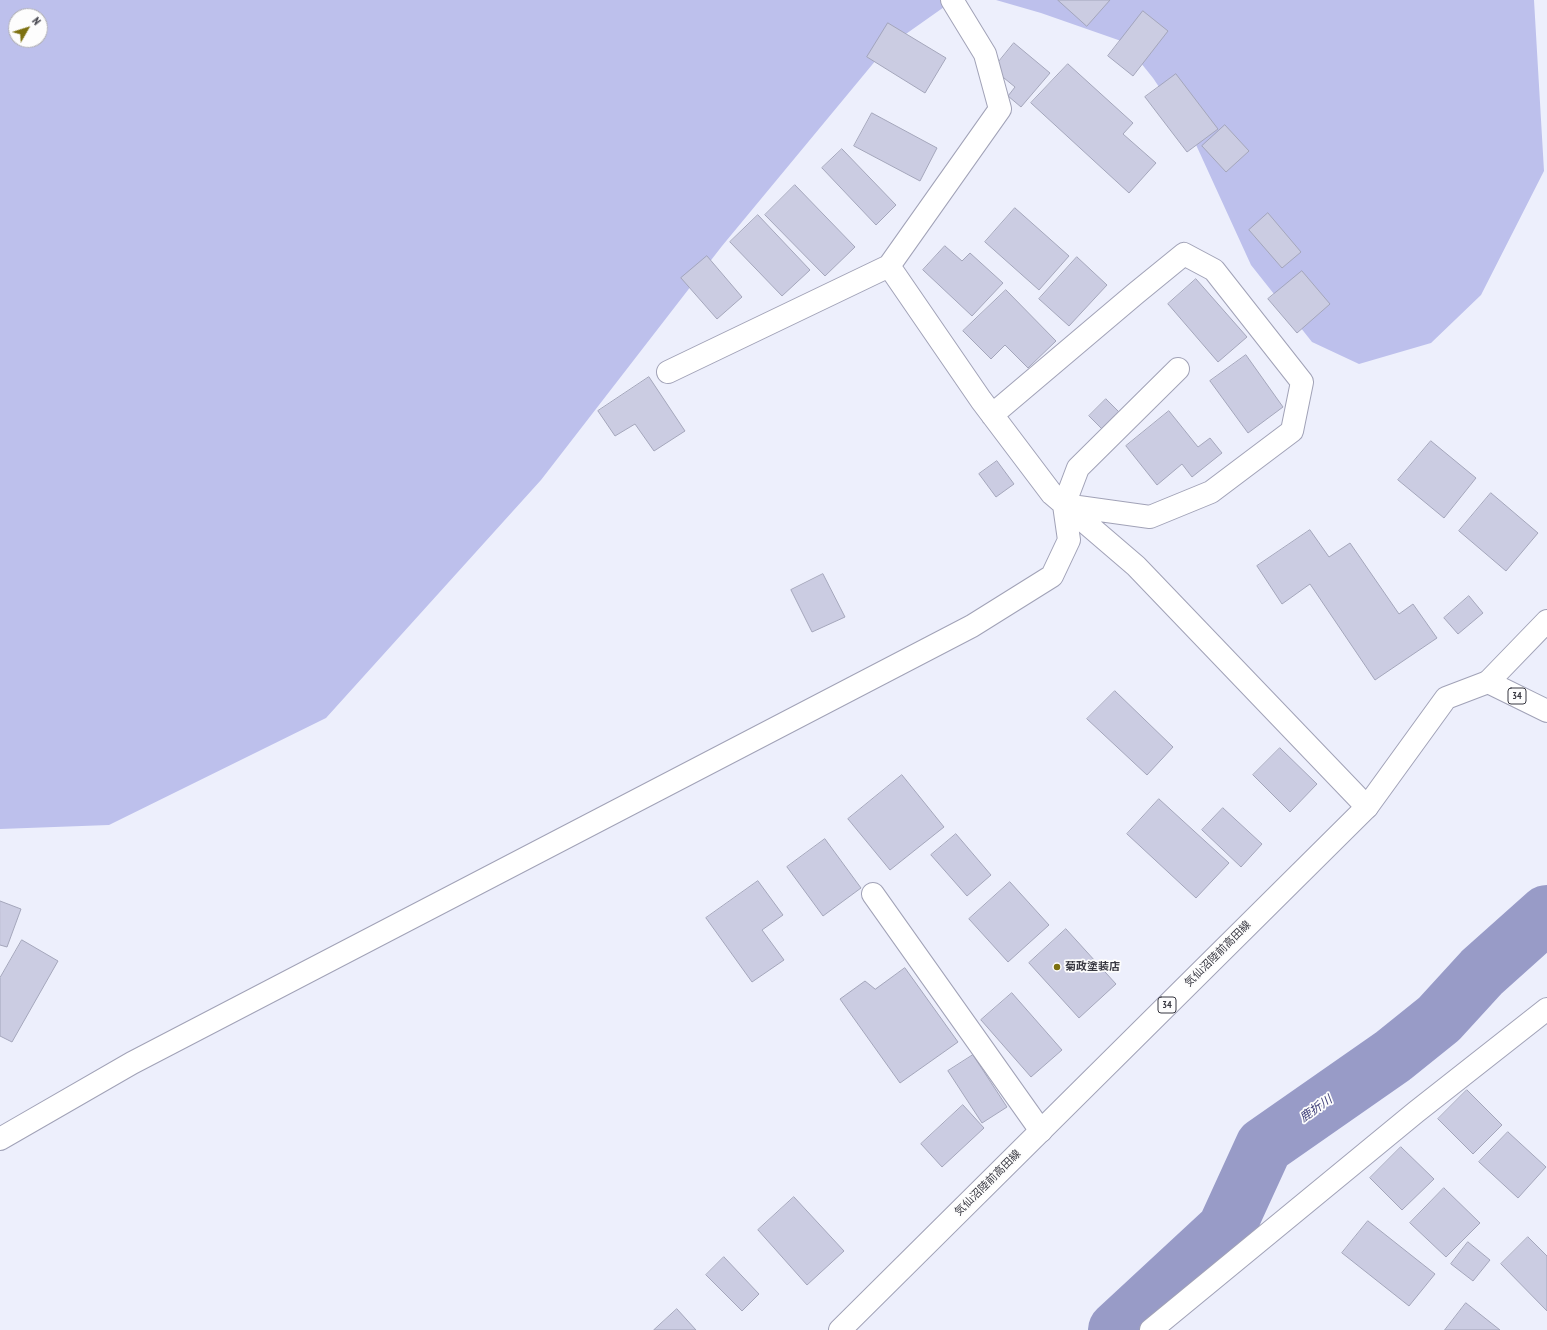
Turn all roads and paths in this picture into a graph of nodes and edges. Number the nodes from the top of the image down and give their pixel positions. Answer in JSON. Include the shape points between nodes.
{"nodes":[{"id":1,"x":952,"y":0,"type":"edge"},
{"id":2,"x":889,"y":266,"type":"junction"},
{"id":3,"x":1178,"y":369,"type":"dead end"},
{"id":4,"x":668,"y":372,"type":"dead end"},
{"id":5,"x":992,"y":415,"type":"junction"},
{"id":6,"x":1064,"y":505,"type":"junction"},
{"id":7,"x":1547,"y":621,"type":"edge"},
{"id":8,"x":1488,"y":682,"type":"junction"},
{"id":9,"x":1547,"y":711,"type":"edge"},
{"id":10,"x":1366,"y":806,"type":"junction"},
{"id":11,"x":873,"y":894,"type":"dead end"},
{"id":12,"x":1547,"y":1009,"type":"edge"},
{"id":13,"x":1041,"y":1131,"type":"junction"},
{"id":14,"x":0,"y":1139,"type":"edge"},
{"id":15,"x":840,"y":1330,"type":"edge"},
{"id":16,"x":1151,"y":1330,"type":"edge"}],
"edges":[{"from":1,"to":2,"type":"street","via":[[985,54],[1000,109]]},
{"from":2,"to":4,"type":"street"},
{"from":2,"to":5,"type":"street"},
{"from":3,"to":6,"type":"street","via":[[1078,468]]},
{"from":5,"to":6,"type":"street","via":[[1052,494]]},
{"from":5,"to":6,"type":"street","via":[[1184,254],[1214,270],[1302,382],[1292,431],[1211,492],[1150,517]]},
{"from":6,"to":10,"type":"street","via":[[1136,566]]},
{"from":6,"to":14,"type":"street","via":[[1069,540],[1052,576],[972,626],[132,1063]]},
{"from":7,"to":8,"type":"street"},
{"from":8,"to":9,"type":"street","number":"34"},
{"from":8,"to":10,"type":"street","name":"気仙沼陸前高田線","number":"34","via":[[1446,698]]},
{"from":10,"to":13,"type":"street","name":"気仙沼陸前高田線","number":"34"},
{"from":11,"to":13,"type":"street"},
{"from":12,"to":16,"type":"street","via":[[1416,1112]]},
{"from":13,"to":15,"type":"street","name":"気仙沼陸前高田線","number":"34"}]}
